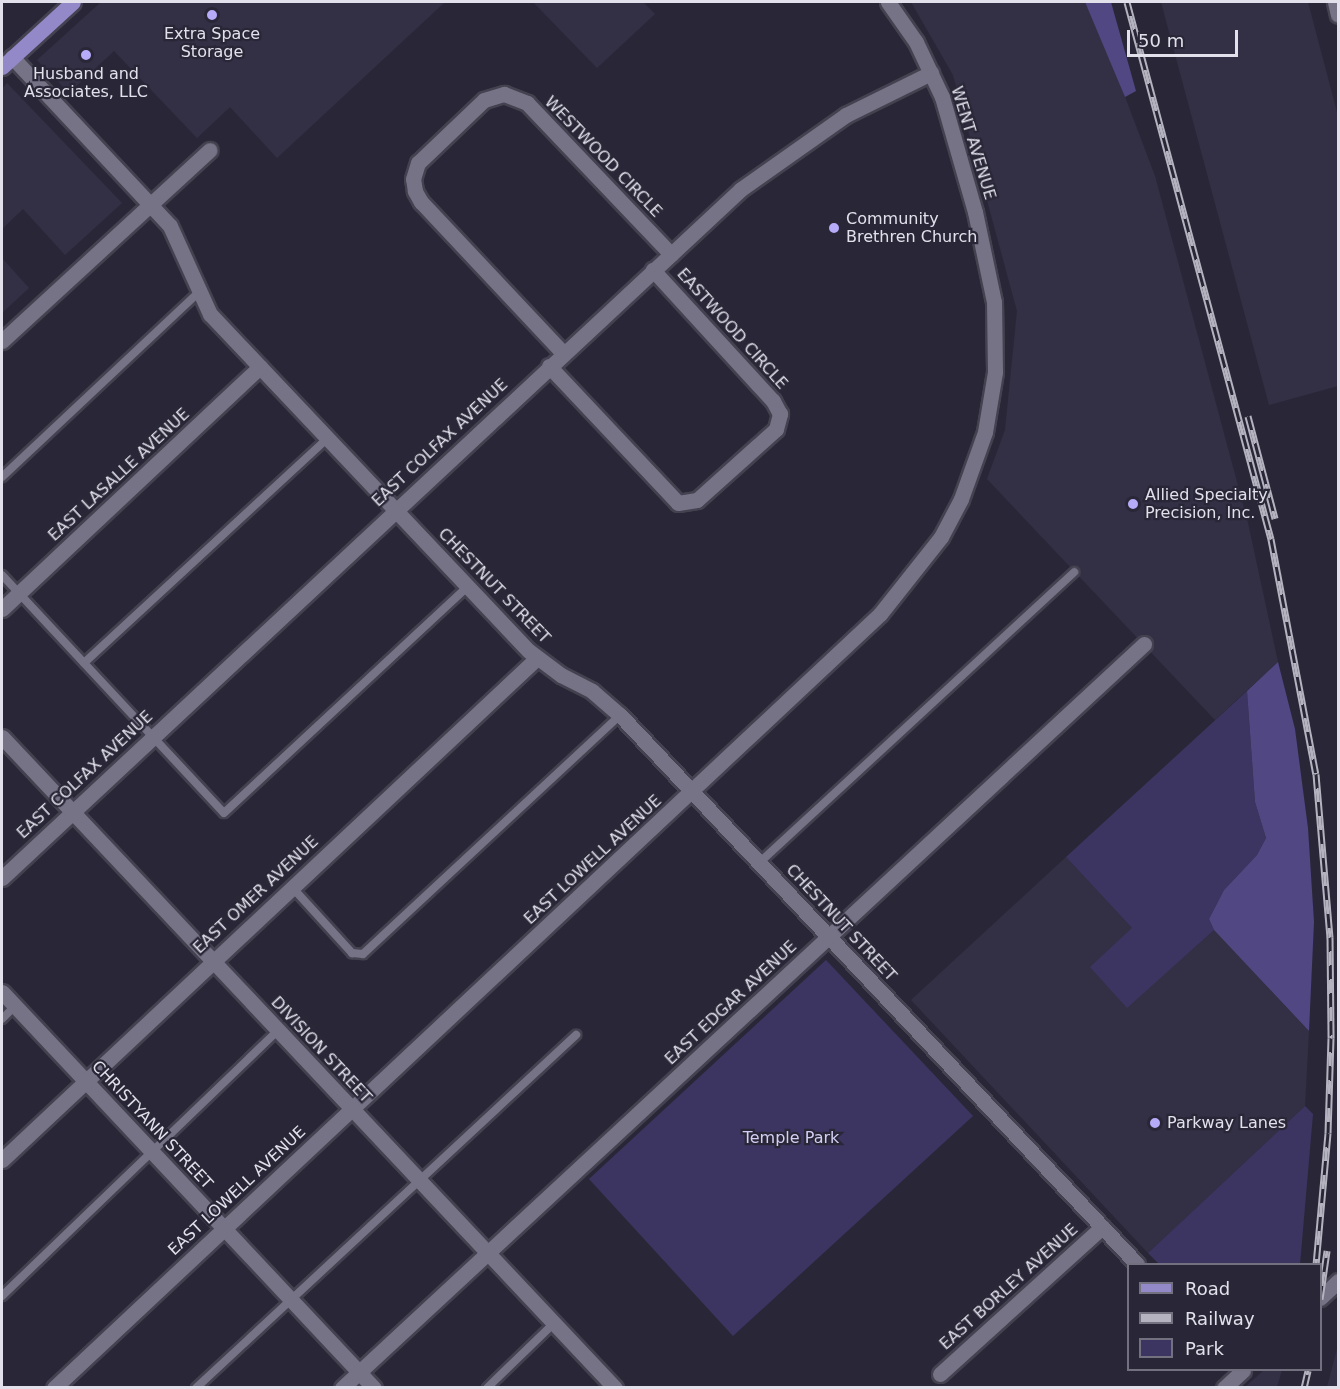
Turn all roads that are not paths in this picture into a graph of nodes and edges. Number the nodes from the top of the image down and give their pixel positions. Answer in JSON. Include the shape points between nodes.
{"nodes":[{"id":1,"x":73,"y":2,"type":"edge"},
{"id":2,"x":888,"y":2,"type":"edge"},
{"id":3,"x":1335,"y":2,"type":"edge"},
{"id":4,"x":1338,"y":15,"type":"edge"},
{"id":5,"x":7,"y":62,"type":"edge"},
{"id":6,"x":932,"y":74,"type":"junction"},
{"id":7,"x":210,"y":150,"type":"dead end"},
{"id":8,"x":150,"y":205,"type":"junction"},
{"id":9,"x":670,"y":254,"type":"junction"},
{"id":10,"x":653,"y":270,"type":"junction"},
{"id":11,"x":989,"y":270,"type":"joint"},
{"id":12,"x":198,"y":293,"type":"junction"},
{"id":13,"x":2,"y":341,"type":"edge"},
{"id":14,"x":563,"y":353,"type":"junction"},
{"id":15,"x":549,"y":366,"type":"junction"},
{"id":16,"x":260,"y":367,"type":"junction"},
{"id":17,"x":328,"y":438,"type":"junction"},
{"id":18,"x":2,"y":477,"type":"edge"},
{"id":19,"x":395,"y":509,"type":"junction"},
{"id":20,"x":1074,"y":572,"type":"dead end"},
{"id":21,"x":2,"y":575,"type":"edge"},
{"id":22,"x":467,"y":586,"type":"junction"},
{"id":23,"x":18,"y":593,"type":"junction"},
{"id":24,"x":2,"y":609,"type":"edge"},
{"id":25,"x":1144,"y":644,"type":"dead end"},
{"id":26,"x":537,"y":658,"type":"junction"},
{"id":27,"x":84,"y":663,"type":"junction"},
{"id":28,"x":620,"y":715,"type":"junction"},
{"id":29,"x":153,"y":736,"type":"junction"},
{"id":30,"x":3,"y":741,"type":"edge"},
{"id":31,"x":692,"y":791,"type":"junction"},
{"id":32,"x":72,"y":812,"type":"junction"},
{"id":33,"x":759,"y":863,"type":"junction"},
{"id":34,"x":2,"y":878,"type":"edge"},
{"id":35,"x":291,"y":886,"type":"junction"},
{"id":36,"x":830,"y":937,"type":"junction"},
{"id":37,"x":212,"y":961,"type":"junction"},
{"id":38,"x":2,"y":992,"type":"edge"},
{"id":39,"x":15,"y":1006,"type":"junction"},
{"id":40,"x":2,"y":1019,"type":"edge"},
{"id":41,"x":278,"y":1030,"type":"junction"},
{"id":42,"x":576,"y":1035,"type":"dead end"},
{"id":43,"x":85,"y":1080,"type":"junction"},
{"id":44,"x":351,"y":1108,"type":"junction"},
{"id":45,"x":153,"y":1152,"type":"junction"},
{"id":46,"x":2,"y":1160,"type":"edge"},
{"id":47,"x":418,"y":1180,"type":"junction"},
{"id":48,"x":1102,"y":1227,"type":"junction"},
{"id":49,"x":223,"y":1228,"type":"junction"},
{"id":50,"x":487,"y":1252,"type":"junction"},
{"id":51,"x":1136,"y":1263,"type":"edge"},
{"id":52,"x":1338,"y":1281,"type":"edge"},
{"id":53,"x":2,"y":1296,"type":"edge"},
{"id":54,"x":1322,"y":1296,"type":"edge"},
{"id":55,"x":290,"y":1298,"type":"junction"},
{"id":56,"x":554,"y":1323,"type":"junction"},
{"id":57,"x":1240,"y":1371,"type":"edge"},
{"id":58,"x":359,"y":1372,"type":"junction"},
{"id":59,"x":940,"y":1374,"type":"dead end"},
{"id":60,"x":54,"y":1388,"type":"edge"},
{"id":61,"x":196,"y":1388,"type":"edge"},
{"id":62,"x":342,"y":1388,"type":"edge"},
{"id":63,"x":374,"y":1388,"type":"edge"},
{"id":64,"x":487,"y":1388,"type":"edge"},
{"id":65,"x":615,"y":1388,"type":"edge"},
{"id":66,"x":1224,"y":1388,"type":"edge"}],
"edges":[{"from":1,"to":5,"type":"main road"},
{"from":2,"to":6,"type":"street","name":"WENT AVENUE"},
{"from":3,"to":4,"type":"street"},
{"from":5,"to":8,"type":"street","name":"CHESTNUT STREET"},
{"from":6,"to":9,"type":"street","name":"EAST COLFAX AVENUE","via":[[814,134],[741,189]]},
{"from":6,"to":11,"type":"street","name":"WENT AVENUE","via":[[953,129]]},
{"from":7,"to":8,"type":"street"},
{"from":8,"to":12,"type":"street","name":"CHESTNUT STREET","via":[[181,245]]},
{"from":8,"to":13,"type":"street"},
{"from":9,"to":10,"type":"street","name":"EAST COLFAX AVENUE"},
{"from":9,"to":14,"type":"street","name":"WESTWOOD CIRCLE","via":[[527,103],[504,94],[484,100],[418,163],[413,179],[415,191]]},
{"from":10,"to":14,"type":"street","name":"EAST COLFAX AVENUE"},
{"from":10,"to":15,"type":"street","name":"EASTWOOD CIRCLE","via":[[784,414],[776,429],[683,509]]},
{"from":11,"to":31,"type":"street","name":"EAST LOWELL AVENUE","via":[[996,330],[992,399],[978,458],[941,537],[880,614]]},
{"from":12,"to":16,"type":"street","name":"CHESTNUT STREET","via":[[210,314]]},
{"from":12,"to":18,"type":"lane"},
{"from":14,"to":15,"type":"street","name":"EAST COLFAX AVENUE"},
{"from":15,"to":19,"type":"street","name":"EAST COLFAX AVENUE"},
{"from":16,"to":17,"type":"street","name":"CHESTNUT STREET"},
{"from":16,"to":23,"type":"street","name":"EAST LASALLE AVENUE"},
{"from":17,"to":19,"type":"street","name":"CHESTNUT STREET"},
{"from":17,"to":27,"type":"lane"},
{"from":19,"to":22,"type":"street","name":"CHESTNUT STREET"},
{"from":19,"to":29,"type":"street","name":"EAST COLFAX AVENUE"},
{"from":20,"to":33,"type":"lane"},
{"from":21,"to":23,"type":"lane"},
{"from":22,"to":26,"type":"street","name":"CHESTNUT STREET"},
{"from":22,"to":29,"type":"lane","via":[[224,813]]},
{"from":23,"to":24,"type":"street","name":"EAST LASALLE AVENUE"},
{"from":23,"to":27,"type":"lane"},
{"from":25,"to":36,"type":"street","name":"EAST EDGAR AVENUE"},
{"from":26,"to":28,"type":"street","name":"CHESTNUT STREET","via":[[592,691]]},
{"from":26,"to":35,"type":"street","name":"EAST OMER AVENUE"},
{"from":27,"to":29,"type":"lane"},
{"from":28,"to":31,"type":"street","name":"CHESTNUT STREET"},
{"from":28,"to":35,"type":"lane","via":[[363,954],[352,953]]},
{"from":29,"to":32,"type":"street","name":"EAST COLFAX AVENUE"},
{"from":30,"to":32,"type":"street","name":"DIVISION STREET"},
{"from":31,"to":33,"type":"street","name":"CHESTNUT STREET"},
{"from":31,"to":44,"type":"street","name":"EAST LOWELL AVENUE"},
{"from":32,"to":34,"type":"street","name":"EAST COLFAX AVENUE"},
{"from":32,"to":37,"type":"street","name":"DIVISION STREET"},
{"from":33,"to":36,"type":"street","name":"CHESTNUT STREET"},
{"from":35,"to":37,"type":"street","name":"EAST OMER AVENUE"},
{"from":36,"to":48,"type":"street","name":"CHESTNUT STREET"},
{"from":36,"to":50,"type":"street","name":"EAST EDGAR AVENUE"},
{"from":37,"to":41,"type":"street","name":"DIVISION STREET"},
{"from":37,"to":43,"type":"street","name":"EAST OMER AVENUE"},
{"from":38,"to":39,"type":"street","name":"CHRISTYANN STREET"},
{"from":39,"to":40,"type":"lane"},
{"from":39,"to":43,"type":"street","name":"CHRISTYANN STREET"},
{"from":41,"to":44,"type":"street","name":"DIVISION STREET"},
{"from":41,"to":45,"type":"lane"},
{"from":42,"to":47,"type":"lane"},
{"from":43,"to":45,"type":"street","name":"CHRISTYANN STREET"},
{"from":43,"to":46,"type":"street","name":"EAST OMER AVENUE"},
{"from":44,"to":47,"type":"street","name":"DIVISION STREET"},
{"from":44,"to":49,"type":"street","name":"EAST LOWELL AVENUE"},
{"from":45,"to":49,"type":"street","name":"CHRISTYANN STREET"},
{"from":45,"to":53,"type":"lane"},
{"from":47,"to":50,"type":"street","name":"DIVISION STREET"},
{"from":47,"to":55,"type":"lane"},
{"from":48,"to":51,"type":"street","name":"CHESTNUT STREET"},
{"from":48,"to":59,"type":"street","name":"EAST BORLEY AVENUE"},
{"from":49,"to":55,"type":"street","name":"CHRISTYANN STREET"},
{"from":49,"to":60,"type":"street","name":"EAST LOWELL AVENUE"},
{"from":50,"to":56,"type":"street","name":"DIVISION STREET"},
{"from":50,"to":58,"type":"street","name":"EAST EDGAR AVENUE"},
{"from":52,"to":54,"type":"street"},
{"from":55,"to":58,"type":"street","name":"CHRISTYANN STREET"},
{"from":55,"to":61,"type":"lane"},
{"from":56,"to":64,"type":"lane"},
{"from":56,"to":65,"type":"street","name":"DIVISION STREET"},
{"from":57,"to":66,"type":"street"},
{"from":58,"to":62,"type":"street","name":"EAST EDGAR AVENUE"},
{"from":58,"to":63,"type":"street","name":"CHRISTYANN STREET"}]}
